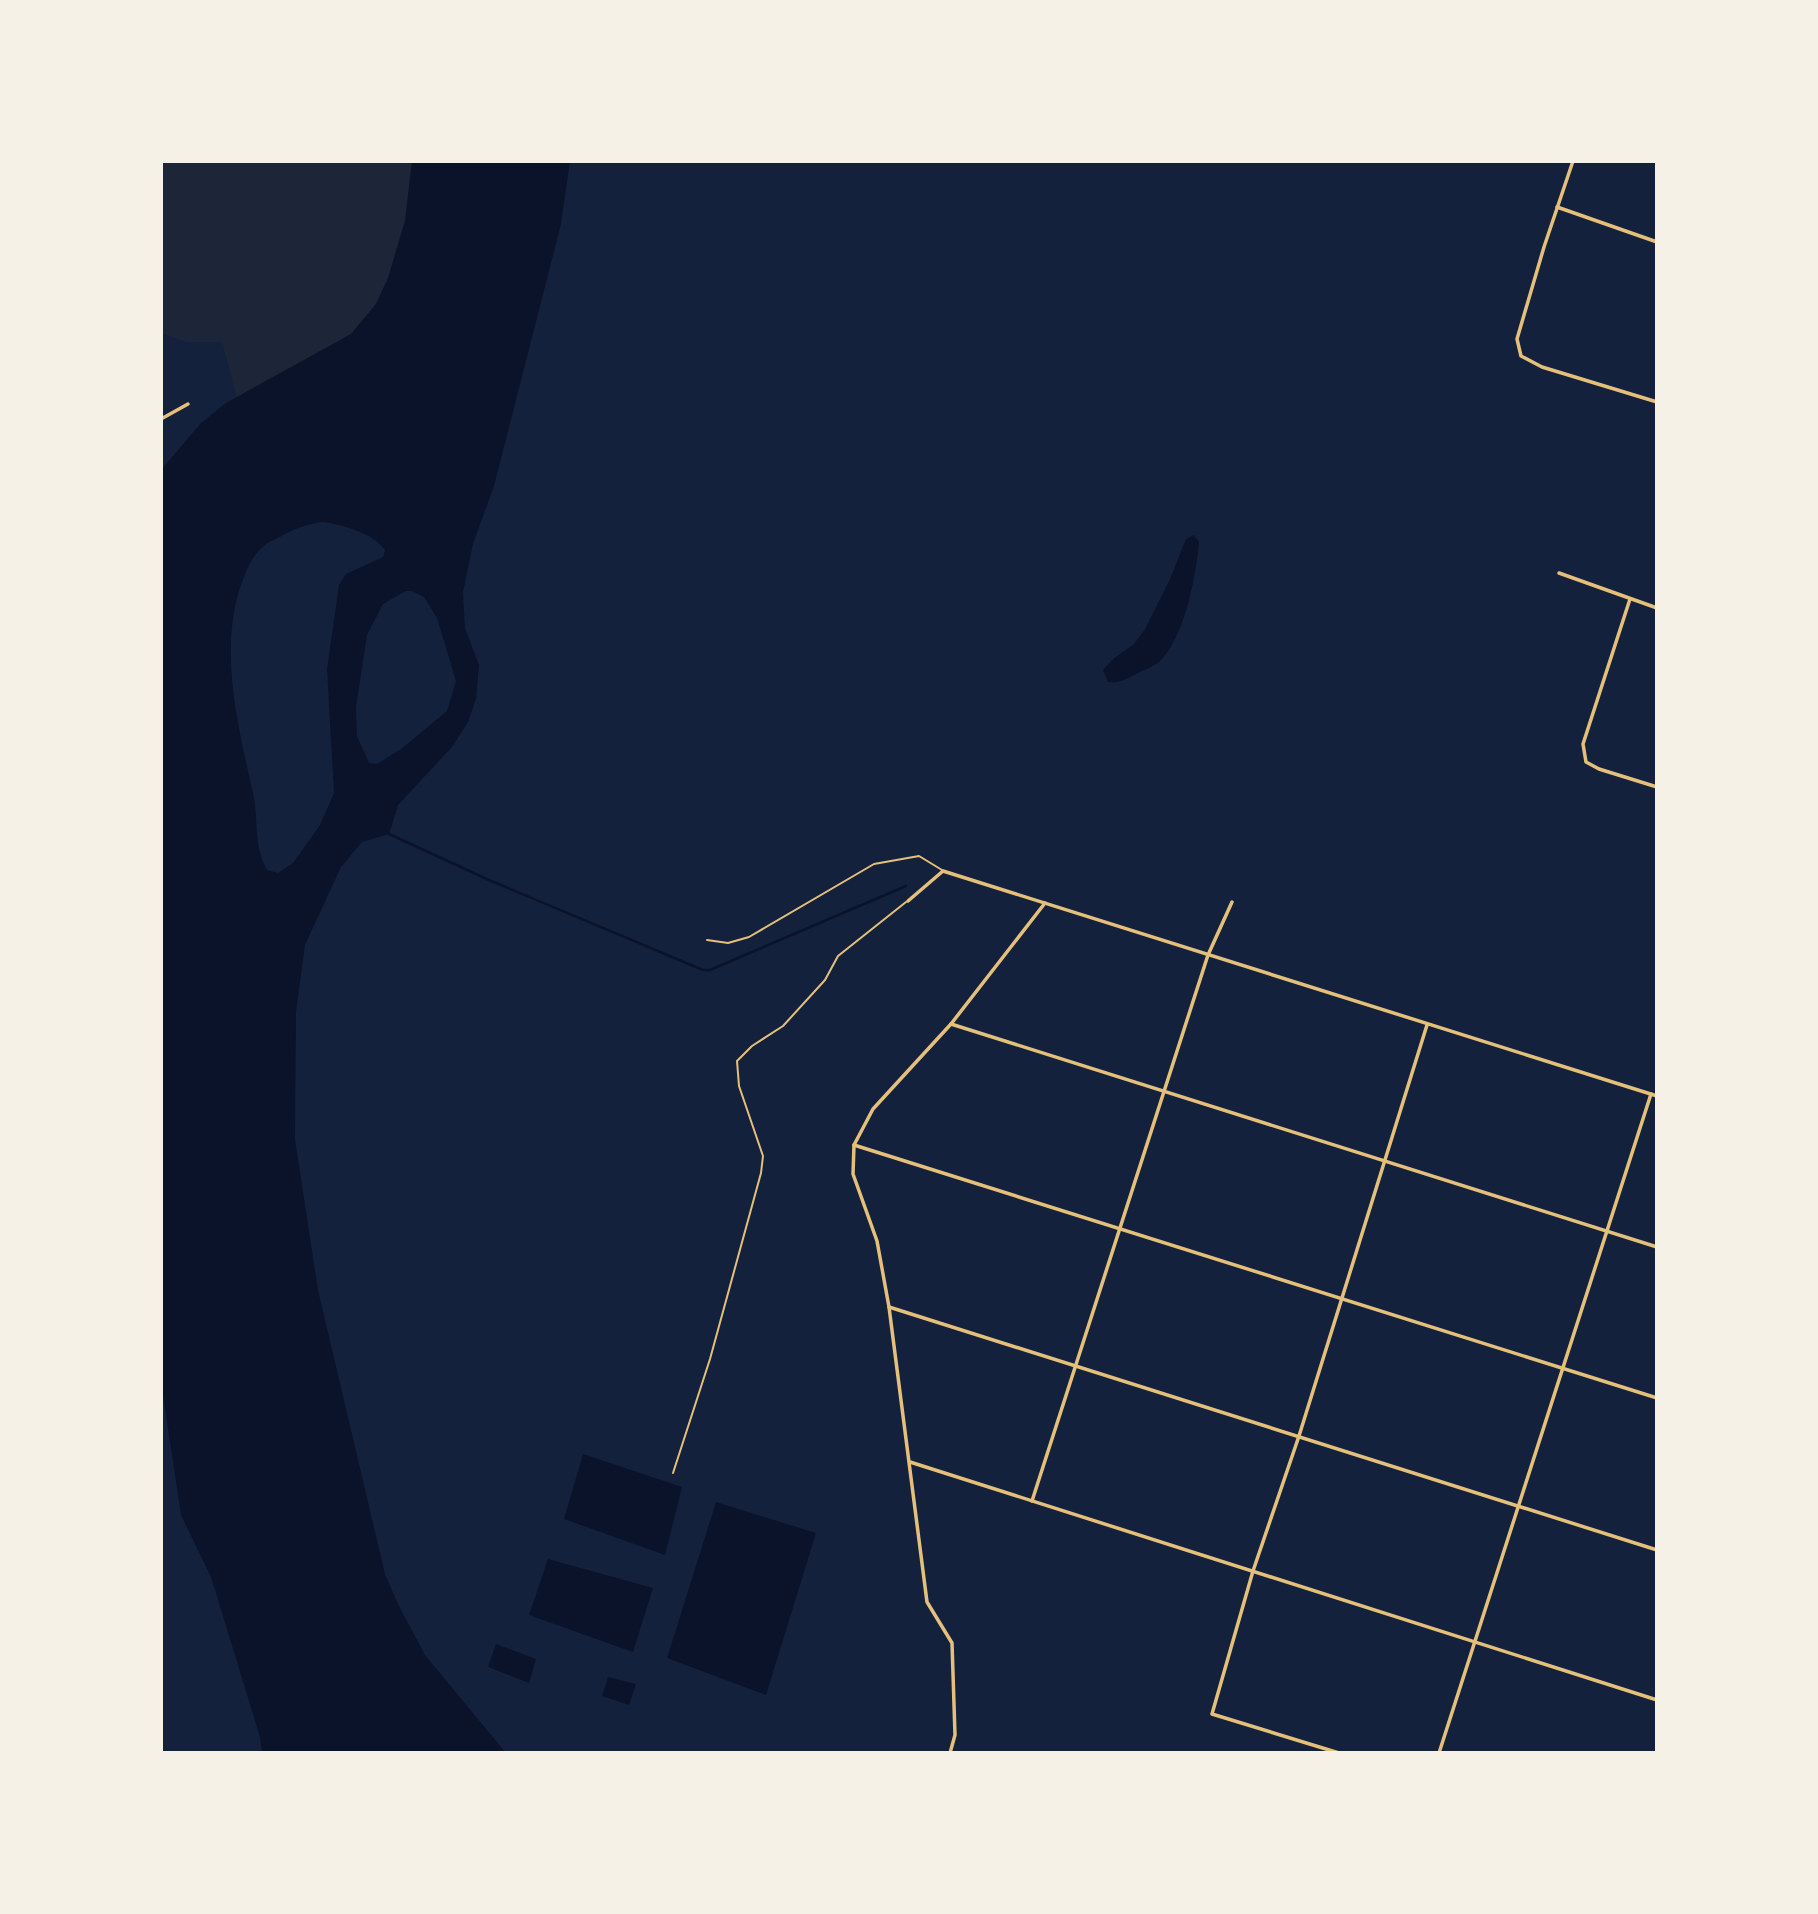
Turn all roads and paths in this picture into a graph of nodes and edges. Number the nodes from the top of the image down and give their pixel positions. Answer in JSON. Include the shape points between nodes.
{"nodes":[{"id":1,"x":1573,"y":161,"type":"edge"},
{"id":2,"x":1557,"y":208,"type":"junction"},
{"id":3,"x":1657,"y":242,"type":"edge"},
{"id":4,"x":1657,"y":402,"type":"edge"},
{"id":5,"x":188,"y":404,"type":"dead end"},
{"id":6,"x":161,"y":419,"type":"edge"},
{"id":7,"x":1559,"y":573,"type":"dead end"},
{"id":8,"x":1630,"y":599,"type":"junction"},
{"id":9,"x":1657,"y":608,"type":"edge"},
{"id":10,"x":1657,"y":787,"type":"edge"},
{"id":11,"x":943,"y":871,"type":"junction"},
{"id":12,"x":908,"y":901,"type":"joint"},
{"id":13,"x":1232,"y":902,"type":"dead end"},
{"id":14,"x":1045,"y":903,"type":"junction"},
{"id":15,"x":707,"y":940,"type":"dead end"},
{"id":16,"x":1208,"y":955,"type":"junction"},
{"id":17,"x":951,"y":1024,"type":"junction"},
{"id":18,"x":1427,"y":1026,"type":"junction"},
{"id":19,"x":1164,"y":1091,"type":"junction"},
{"id":20,"x":1651,"y":1094,"type":"junction"},
{"id":21,"x":1657,"y":1096,"type":"edge"},
{"id":22,"x":854,"y":1145,"type":"junction"},
{"id":23,"x":1384,"y":1160,"type":"junction"},
{"id":24,"x":1120,"y":1228,"type":"junction"},
{"id":25,"x":1606,"y":1231,"type":"junction"},
{"id":26,"x":1657,"y":1247,"type":"edge"},
{"id":27,"x":1341,"y":1298,"type":"junction"},
{"id":28,"x":889,"y":1307,"type":"junction"},
{"id":29,"x":1077,"y":1366,"type":"junction"},
{"id":30,"x":1562,"y":1368,"type":"junction"},
{"id":31,"x":1657,"y":1398,"type":"edge"},
{"id":32,"x":1299,"y":1436,"type":"junction"},
{"id":33,"x":911,"y":1462,"type":"junction"},
{"id":34,"x":673,"y":1473,"type":"dead end"},
{"id":35,"x":1032,"y":1501,"type":"junction"},
{"id":36,"x":1519,"y":1506,"type":"junction"},
{"id":37,"x":1657,"y":1550,"type":"edge"},
{"id":38,"x":1253,"y":1571,"type":"junction"},
{"id":39,"x":1474,"y":1641,"type":"junction"},
{"id":40,"x":1657,"y":1700,"type":"edge"},
{"id":41,"x":950,"y":1753,"type":"edge"},
{"id":42,"x":1339,"y":1753,"type":"edge"},
{"id":43,"x":1439,"y":1753,"type":"edge"}],
"edges":[{"from":1,"to":2,"type":"street"},
{"from":2,"to":3,"type":"street"},
{"from":2,"to":4,"type":"street","via":[[1517,339],[1521,356],[1542,367]]},
{"from":5,"to":6,"type":"street"},
{"from":7,"to":8,"type":"street"},
{"from":8,"to":9,"type":"street"},
{"from":8,"to":10,"type":"street","via":[[1583,744],[1586,762]]},
{"from":11,"to":12,"type":"street"},
{"from":11,"to":14,"type":"street"},
{"from":11,"to":15,"type":"lane","via":[[919,856],[874,864],[749,937],[728,943]]},
{"from":12,"to":34,"type":"lane","via":[[838,956],[825,980],[783,1026],[737,1061],[738,1086],[763,1156],[761,1173]]},
{"from":13,"to":16,"type":"street"},
{"from":14,"to":16,"type":"street"},
{"from":14,"to":17,"type":"street"},
{"from":16,"to":18,"type":"street"},
{"from":16,"to":19,"type":"street"},
{"from":17,"to":19,"type":"street"},
{"from":17,"to":22,"type":"street","via":[[873,1109]]},
{"from":18,"to":20,"type":"street"},
{"from":18,"to":23,"type":"street"},
{"from":19,"to":23,"type":"street"},
{"from":19,"to":24,"type":"street"},
{"from":20,"to":21,"type":"street"},
{"from":20,"to":25,"type":"street"},
{"from":22,"to":24,"type":"street"},
{"from":22,"to":28,"type":"street","via":[[853,1174],[877,1241]]},
{"from":23,"to":25,"type":"street"},
{"from":23,"to":27,"type":"street"},
{"from":24,"to":27,"type":"street"},
{"from":24,"to":29,"type":"street"},
{"from":25,"to":26,"type":"street"},
{"from":25,"to":30,"type":"street"},
{"from":27,"to":30,"type":"street"},
{"from":27,"to":32,"type":"street"},
{"from":28,"to":29,"type":"street"},
{"from":28,"to":33,"type":"street"},
{"from":29,"to":32,"type":"street"},
{"from":29,"to":35,"type":"street"},
{"from":30,"to":31,"type":"street"},
{"from":30,"to":36,"type":"street"},
{"from":32,"to":36,"type":"street"},
{"from":32,"to":38,"type":"street"},
{"from":33,"to":35,"type":"street"},
{"from":33,"to":41,"type":"street","via":[[927,1602],[952,1643],[955,1735]]},
{"from":35,"to":38,"type":"street"},
{"from":36,"to":37,"type":"street"},
{"from":36,"to":39,"type":"street"},
{"from":38,"to":39,"type":"street"},
{"from":38,"to":42,"type":"street","via":[[1212,1714]]},
{"from":39,"to":40,"type":"street"},
{"from":39,"to":43,"type":"street"}]}
